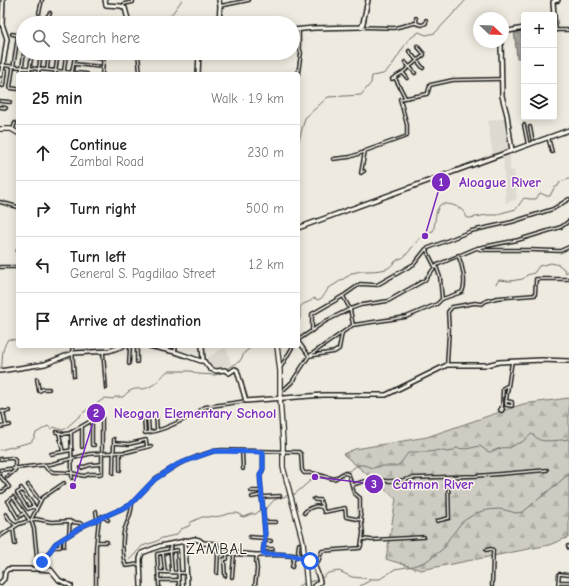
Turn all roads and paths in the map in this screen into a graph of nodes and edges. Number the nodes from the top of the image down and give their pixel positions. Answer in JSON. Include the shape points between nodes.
{"nodes":[{"id":1,"x":3,"y":0,"type":"edge"},
{"id":2,"x":42,"y":0,"type":"edge"},
{"id":3,"x":105,"y":0,"type":"edge"},
{"id":4,"x":134,"y":0,"type":"edge"},
{"id":5,"x":219,"y":0,"type":"edge"},
{"id":6,"x":249,"y":0,"type":"edge"},
{"id":7,"x":368,"y":0,"type":"edge"},
{"id":8,"x":558,"y":0,"type":"edge"},
{"id":9,"x":124,"y":6,"type":"junction"},
{"id":10,"x":220,"y":6,"type":"junction"},
{"id":11,"x":553,"y":12,"type":"edge"},
{"id":12,"x":39,"y":13,"type":"dead end"},
{"id":13,"x":50,"y":13,"type":"dead end"},
{"id":14,"x":48,"y":16,"type":"edge"},
{"id":15,"x":127,"y":16,"type":"edge"},
{"id":16,"x":219,"y":16,"type":"edge"},
{"id":17,"x":416,"y":18,"type":"dead end"},
{"id":18,"x":426,"y":20,"type":"dead end"},
{"id":19,"x":417,"y":24,"type":"junction"},
{"id":20,"x":360,"y":28,"type":"junction"},
{"id":21,"x":300,"y":29,"type":"edge"},
{"id":22,"x":521,"y":29,"type":"edge"},
{"id":23,"x":557,"y":30,"type":"edge"},
{"id":24,"x":569,"y":30,"type":"edge"},
{"id":25,"x":509,"y":31,"type":"edge"},
{"id":26,"x":12,"y":34,"type":"dead end"},
{"id":27,"x":16,"y":35,"type":"edge"},
{"id":28,"x":417,"y":46,"type":"dead end"},
{"id":29,"x":501,"y":48,"type":"edge"},
{"id":30,"x":16,"y":50,"type":"edge"},
{"id":31,"x":300,"y":50,"type":"edge"},
{"id":32,"x":409,"y":51,"type":"dead end"},
{"id":33,"x":23,"y":60,"type":"edge"},
{"id":34,"x":31,"y":60,"type":"edge"},
{"id":35,"x":40,"y":60,"type":"edge"},
{"id":36,"x":48,"y":60,"type":"edge"},
{"id":37,"x":57,"y":60,"type":"edge"},
{"id":38,"x":65,"y":60,"type":"edge"},
{"id":39,"x":74,"y":60,"type":"edge"},
{"id":40,"x":104,"y":60,"type":"edge"},
{"id":41,"x":139,"y":60,"type":"edge"},
{"id":42,"x":199,"y":60,"type":"edge"},
{"id":43,"x":300,"y":60,"type":"edge"},
{"id":44,"x":300,"y":60,"type":"edge"},
{"id":45,"x":417,"y":61,"type":"junction"},
{"id":46,"x":405,"y":62,"type":"dead end"},
{"id":47,"x":2,"y":64,"type":"edge"},
{"id":48,"x":74,"y":64,"type":"junction"},
{"id":49,"x":14,"y":66,"type":"junction"},
{"id":50,"x":22,"y":66,"type":"junction"},
{"id":51,"x":103,"y":67,"type":"junction"},
{"id":52,"x":410,"y":67,"type":"junction"},
{"id":53,"x":30,"y":68,"type":"junction"},
{"id":54,"x":38,"y":68,"type":"junction"},
{"id":55,"x":423,"y":68,"type":"dead end"},
{"id":56,"x":47,"y":69,"type":"junction"},
{"id":57,"x":55,"y":70,"type":"junction"},
{"id":58,"x":64,"y":71,"type":"junction"},
{"id":59,"x":21,"y":72,"type":"edge"},
{"id":60,"x":29,"y":72,"type":"edge"},
{"id":61,"x":38,"y":72,"type":"edge"},
{"id":62,"x":72,"y":72,"type":"joint"},
{"id":63,"x":102,"y":72,"type":"edge"},
{"id":64,"x":140,"y":72,"type":"edge"},
{"id":65,"x":198,"y":72,"type":"edge"},
{"id":66,"x":298,"y":72,"type":"edge"},
{"id":67,"x":3,"y":73,"type":"edge"},
{"id":68,"x":403,"y":73,"type":"junction"},
{"id":69,"x":415,"y":73,"type":"dead end"},
{"id":70,"x":395,"y":78,"type":"junction"},
{"id":71,"x":407,"y":78,"type":"dead end"},
{"id":72,"x":0,"y":79,"type":"edge"},
{"id":73,"x":392,"y":79,"type":"dead end"},
{"id":74,"x":501,"y":79,"type":"junction"},
{"id":75,"x":4,"y":80,"type":"junction"},
{"id":76,"x":0,"y":85,"type":"edge"},
{"id":77,"x":16,"y":89,"type":"edge"},
{"id":78,"x":405,"y":97,"type":"junction"},
{"id":79,"x":0,"y":101,"type":"edge"},
{"id":80,"x":10,"y":102,"type":"dead end"},
{"id":81,"x":0,"y":107,"type":"edge"},
{"id":82,"x":6,"y":108,"type":"dead end"},
{"id":83,"x":15,"y":123,"type":"dead end"},
{"id":84,"x":524,"y":125,"type":"dead end"},
{"id":85,"x":530,"y":127,"type":"dead end"},
{"id":86,"x":0,"y":129,"type":"edge"},
{"id":87,"x":13,"y":130,"type":"junction"},
{"id":88,"x":569,"y":130,"type":"edge"},
{"id":89,"x":16,"y":131,"type":"edge"},
{"id":90,"x":548,"y":137,"type":"junction"},
{"id":91,"x":533,"y":144,"type":"junction"},
{"id":92,"x":528,"y":145,"type":"junction"},
{"id":93,"x":512,"y":151,"type":"junction"},
{"id":94,"x":364,"y":152,"type":"junction"},
{"id":95,"x":552,"y":152,"type":"dead end"},
{"id":96,"x":333,"y":159,"type":"dead end"},
{"id":97,"x":364,"y":171,"type":"dead end"},
{"id":98,"x":569,"y":199,"type":"edge"},
{"id":99,"x":0,"y":202,"type":"edge"},
{"id":100,"x":16,"y":206,"type":"edge"},
{"id":101,"x":569,"y":221,"type":"edge"},
{"id":102,"x":300,"y":227,"type":"edge"},
{"id":103,"x":569,"y":247,"type":"edge"},
{"id":104,"x":477,"y":248,"type":"junction"},
{"id":105,"x":426,"y":249,"type":"junction"},
{"id":106,"x":458,"y":255,"type":"junction"},
{"id":107,"x":435,"y":266,"type":"junction"},
{"id":108,"x":0,"y":267,"type":"edge"},
{"id":109,"x":16,"y":268,"type":"edge"},
{"id":110,"x":569,"y":279,"type":"edge"},
{"id":111,"x":343,"y":296,"type":"junction"},
{"id":112,"x":442,"y":299,"type":"junction"},
{"id":113,"x":350,"y":309,"type":"junction"},
{"id":114,"x":353,"y":325,"type":"junction"},
{"id":115,"x":312,"y":331,"type":"junction"},
{"id":116,"x":342,"y":333,"type":"junction"},
{"id":117,"x":300,"y":340,"type":"edge"},
{"id":118,"x":300,"y":344,"type":"edge"},
{"id":119,"x":72,"y":348,"type":"edge"},
{"id":120,"x":118,"y":348,"type":"edge"},
{"id":121,"x":130,"y":348,"type":"edge"},
{"id":122,"x":137,"y":348,"type":"edge"},
{"id":123,"x":158,"y":348,"type":"edge"},
{"id":124,"x":175,"y":348,"type":"edge"},
{"id":125,"x":202,"y":348,"type":"edge"},
{"id":126,"x":277,"y":348,"type":"edge"},
{"id":127,"x":292,"y":348,"type":"edge"},
{"id":128,"x":104,"y":352,"type":"junction"},
{"id":129,"x":175,"y":352,"type":"junction"},
{"id":130,"x":73,"y":353,"type":"junction"},
{"id":131,"x":309,"y":356,"type":"junction"},
{"id":132,"x":204,"y":361,"type":"junction"},
{"id":133,"x":511,"y":361,"type":"junction"},
{"id":134,"x":569,"y":361,"type":"edge"},
{"id":135,"x":137,"y":362,"type":"dead end"},
{"id":136,"x":129,"y":364,"type":"dead end"},
{"id":137,"x":447,"y":365,"type":"junction"},
{"id":138,"x":1,"y":370,"type":"edge"},
{"id":139,"x":280,"y":371,"type":"junction"},
{"id":140,"x":74,"y":376,"type":"dead end"},
{"id":141,"x":37,"y":379,"type":"dead end"},
{"id":142,"x":507,"y":386,"type":"junction"},
{"id":143,"x":106,"y":388,"type":"dead end"},
{"id":144,"x":49,"y":389,"type":"dead end"},
{"id":145,"x":280,"y":395,"type":"junction"},
{"id":146,"x":246,"y":401,"type":"junction"},
{"id":147,"x":502,"y":403,"type":"junction"},
{"id":148,"x":502,"y":408,"type":"dead end"},
{"id":149,"x":3,"y":411,"type":"junction"},
{"id":150,"x":9,"y":411,"type":"dead end"},
{"id":151,"x":0,"y":412,"type":"edge"},
{"id":152,"x":156,"y":416,"type":"dead end"},
{"id":153,"x":144,"y":417,"type":"dead end"},
{"id":154,"x":148,"y":417,"type":"dead end"},
{"id":155,"x":92,"y":420,"type":"junction"},
{"id":156,"x":10,"y":425,"type":"dead end"},
{"id":157,"x":6,"y":426,"type":"junction"},
{"id":158,"x":82,"y":426,"type":"junction"},
{"id":159,"x":0,"y":427,"type":"edge"},
{"id":160,"x":157,"y":431,"type":"junction"},
{"id":161,"x":71,"y":432,"type":"junction"},
{"id":162,"x":149,"y":433,"type":"junction"},
{"id":163,"x":114,"y":439,"type":"dead end"},
{"id":164,"x":114,"y":443,"type":"junction"},
{"id":165,"x":94,"y":445,"type":"dead end"},
{"id":166,"x":151,"y":446,"type":"dead end"},
{"id":167,"x":82,"y":447,"type":"dead end"},
{"id":168,"x":147,"y":447,"type":"junction"},
{"id":169,"x":72,"y":450,"type":"junction"},
{"id":170,"x":242,"y":451,"type":"junction"},
{"id":171,"x":62,"y":452,"type":"junction"},
{"id":172,"x":263,"y":452,"type":"junction"},
{"id":173,"x":283,"y":452,"type":"junction"},
{"id":174,"x":120,"y":453,"type":"junction"},
{"id":175,"x":51,"y":454,"type":"dead end"},
{"id":176,"x":102,"y":454,"type":"junction"},
{"id":177,"x":113,"y":454,"type":"junction"},
{"id":178,"x":0,"y":459,"type":"edge"},
{"id":179,"x":72,"y":459,"type":"junction"},
{"id":180,"x":102,"y":464,"type":"junction"},
{"id":181,"x":44,"y":465,"type":"junction"},
{"id":182,"x":15,"y":468,"type":"junction"},
{"id":183,"x":81,"y":468,"type":"dead end"},
{"id":184,"x":243,"y":469,"type":"dead end"},
{"id":185,"x":0,"y":470,"type":"edge"},
{"id":186,"x":120,"y":470,"type":"dead end"},
{"id":187,"x":547,"y":470,"type":"dead end"},
{"id":188,"x":72,"y":473,"type":"junction"},
{"id":189,"x":113,"y":473,"type":"dead end"},
{"id":190,"x":0,"y":476,"type":"edge"},
{"id":191,"x":7,"y":477,"type":"dead end"},
{"id":192,"x":448,"y":477,"type":"junction"},
{"id":193,"x":72,"y":478,"type":"dead end"},
{"id":194,"x":64,"y":483,"type":"dead end"},
{"id":195,"x":28,"y":485,"type":"dead end"},
{"id":196,"x":352,"y":485,"type":"junction"},
{"id":197,"x":251,"y":491,"type":"dead end"},
{"id":198,"x":261,"y":491,"type":"junction"},
{"id":199,"x":0,"y":492,"type":"edge"},
{"id":200,"x":262,"y":496,"type":"junction"},
{"id":201,"x":280,"y":496,"type":"dead end"},
{"id":202,"x":252,"y":497,"type":"dead end"},
{"id":203,"x":314,"y":499,"type":"dead end"},
{"id":204,"x":40,"y":501,"type":"junction"},
{"id":205,"x":132,"y":504,"type":"junction"},
{"id":206,"x":34,"y":506,"type":"junction"},
{"id":207,"x":323,"y":508,"type":"junction"},
{"id":208,"x":37,"y":510,"type":"junction"},
{"id":209,"x":96,"y":511,"type":"dead end"},
{"id":210,"x":24,"y":513,"type":"junction"},
{"id":211,"x":304,"y":513,"type":"dead end"},
{"id":212,"x":6,"y":514,"type":"dead end"},
{"id":213,"x":102,"y":516,"type":"junction"},
{"id":214,"x":98,"y":519,"type":"junction"},
{"id":215,"x":108,"y":520,"type":"dead end"},
{"id":216,"x":362,"y":520,"type":"junction"},
{"id":217,"x":30,"y":521,"type":"junction"},
{"id":218,"x":437,"y":521,"type":"dead end"},
{"id":219,"x":70,"y":522,"type":"junction"},
{"id":220,"x":264,"y":522,"type":"junction"},
{"id":221,"x":276,"y":522,"type":"dead end"},
{"id":222,"x":16,"y":526,"type":"junction"},
{"id":223,"x":83,"y":526,"type":"junction"},
{"id":224,"x":13,"y":528,"type":"junction"},
{"id":225,"x":70,"y":534,"type":"junction"},
{"id":226,"x":0,"y":536,"type":"edge"},
{"id":227,"x":250,"y":537,"type":"dead end"},
{"id":228,"x":424,"y":537,"type":"dead end"},
{"id":229,"x":64,"y":538,"type":"junction"},
{"id":230,"x":264,"y":539,"type":"junction"},
{"id":231,"x":363,"y":539,"type":"junction"},
{"id":232,"x":185,"y":540,"type":"junction"},
{"id":233,"x":60,"y":541,"type":"junction"},
{"id":234,"x":271,"y":541,"type":"dead end"},
{"id":235,"x":97,"y":542,"type":"junction"},
{"id":236,"x":107,"y":542,"type":"dead end"},
{"id":237,"x":15,"y":544,"type":"dead end"},
{"id":238,"x":170,"y":544,"type":"junction"},
{"id":239,"x":299,"y":544,"type":"dead end"},
{"id":240,"x":53,"y":546,"type":"junction"},
{"id":241,"x":64,"y":546,"type":"dead end"},
{"id":242,"x":263,"y":549,"type":"junction"},
{"id":243,"x":273,"y":549,"type":"dead end"},
{"id":244,"x":486,"y":550,"type":"dead end"},
{"id":245,"x":171,"y":551,"type":"junction"},
{"id":246,"x":164,"y":552,"type":"junction"},
{"id":247,"x":218,"y":552,"type":"junction"},
{"id":248,"x":227,"y":552,"type":"junction"},
{"id":249,"x":234,"y":553,"type":"junction"},
{"id":250,"x":263,"y":554,"type":"junction"},
{"id":251,"x":257,"y":555,"type":"junction"},
{"id":252,"x":294,"y":556,"type":"junction"},
{"id":253,"x":299,"y":557,"type":"junction"},
{"id":254,"x":305,"y":559,"type":"junction"},
{"id":255,"x":140,"y":564,"type":"junction"},
{"id":256,"x":314,"y":566,"type":"junction"},
{"id":257,"x":292,"y":567,"type":"dead end"},
{"id":258,"x":38,"y":568,"type":"junction"},
{"id":259,"x":159,"y":572,"type":"junction"},
{"id":260,"x":165,"y":572,"type":"junction"},
{"id":261,"x":172,"y":572,"type":"junction"},
{"id":262,"x":179,"y":572,"type":"junction"},
{"id":263,"x":187,"y":572,"type":"junction"},
{"id":264,"x":218,"y":573,"type":"dead end"},
{"id":265,"x":569,"y":575,"type":"edge"},
{"id":266,"x":225,"y":576,"type":"dead end"},
{"id":267,"x":232,"y":578,"type":"dead end"},
{"id":268,"x":159,"y":580,"type":"junction"},
{"id":269,"x":179,"y":580,"type":"junction"},
{"id":270,"x":558,"y":582,"type":"junction"},
{"id":271,"x":569,"y":582,"type":"edge"},
{"id":272,"x":0,"y":583,"type":"edge"},
{"id":273,"x":71,"y":586,"type":"edge"},
{"id":274,"x":96,"y":586,"type":"edge"},
{"id":275,"x":141,"y":586,"type":"edge"},
{"id":276,"x":159,"y":586,"type":"edge"},
{"id":277,"x":179,"y":586,"type":"edge"},
{"id":278,"x":187,"y":586,"type":"edge"},
{"id":279,"x":255,"y":586,"type":"edge"},
{"id":280,"x":307,"y":586,"type":"edge"},
{"id":281,"x":315,"y":586,"type":"edge"},
{"id":282,"x":492,"y":586,"type":"edge"},
{"id":283,"x":558,"y":586,"type":"edge"}],
"edges":[{"from":1,"to":47,"type":"street","via":[[2,24],[7,39]]},
{"from":2,"to":12,"type":"street"},
{"from":3,"to":9,"type":"street","via":[[108,6]]},
{"from":4,"to":9,"type":"street"},
{"from":5,"to":10,"type":"street"},
{"from":6,"to":10,"type":"street"},
{"from":7,"to":20,"type":"street"},
{"from":8,"to":11,"type":"street","via":[[553,2]]},
{"from":9,"to":15,"type":"street"},
{"from":10,"to":16,"type":"street"},
{"from":13,"to":14,"type":"street"},
{"from":17,"to":19,"type":"street"},
{"from":18,"to":19,"type":"street","via":[[422,25]]},
{"from":19,"to":20,"type":"street","via":[[394,28]]},
{"from":20,"to":21,"type":"street"},
{"from":22,"to":25,"type":"street"},
{"from":23,"to":24,"type":"street"},
{"from":26,"to":27,"type":"street"},
{"from":28,"to":45,"type":"street","via":[[424,55]]},
{"from":29,"to":74,"type":"street"},
{"from":30,"to":49,"type":"street"},
{"from":31,"to":43,"type":"street"},
{"from":32,"to":45,"type":"street"},
{"from":33,"to":50,"type":"street"},
{"from":34,"to":53,"type":"street"},
{"from":35,"to":54,"type":"street"},
{"from":36,"to":56,"type":"street"},
{"from":37,"to":57,"type":"street"},
{"from":38,"to":58,"type":"street"},
{"from":39,"to":48,"type":"street"},
{"from":40,"to":51,"type":"street"},
{"from":41,"to":64,"type":"street"},
{"from":42,"to":65,"type":"street"},
{"from":44,"to":66,"type":"street"},
{"from":45,"to":52,"type":"street"},
{"from":45,"to":55,"type":"street"},
{"from":46,"to":52,"type":"street"},
{"from":47,"to":49,"type":"street"},
{"from":47,"to":67,"type":"street"},
{"from":48,"to":51,"type":"street"},
{"from":48,"to":62,"type":"street"},
{"from":49,"to":50,"type":"street"},
{"from":49,"to":77,"type":"street","via":[[10,88]]},
{"from":50,"to":53,"type":"street"},
{"from":50,"to":59,"type":"street"},
{"from":51,"to":63,"type":"street"},
{"from":52,"to":68,"type":"street"},
{"from":52,"to":69,"type":"street"},
{"from":53,"to":54,"type":"street"},
{"from":53,"to":60,"type":"street"},
{"from":54,"to":56,"type":"street"},
{"from":54,"to":61,"type":"street"},
{"from":56,"to":57,"type":"street"},
{"from":57,"to":58,"type":"street"},
{"from":58,"to":62,"type":"street"},
{"from":67,"to":75,"type":"street"},
{"from":68,"to":70,"type":"street"},
{"from":68,"to":71,"type":"street"},
{"from":70,"to":73,"type":"street"},
{"from":70,"to":78,"type":"street"},
{"from":72,"to":75,"type":"street"},
{"from":74,"to":78,"type":"street","via":[[453,80],[430,85],[427,94]]},
{"from":74,"to":93,"type":"street"},
{"from":75,"to":76,"type":"street","via":[[3,86]]},
{"from":78,"to":94,"type":"street","via":[[400,100],[407,125],[407,136]]},
{"from":79,"to":80,"type":"street"},
{"from":81,"to":82,"type":"street"},
{"from":83,"to":87,"type":"street"},
{"from":84,"to":92,"type":"street"},
{"from":85,"to":91,"type":"street"},
{"from":86,"to":87,"type":"main road"},
{"from":87,"to":89,"type":"main road"},
{"from":88,"to":90,"type":"street"},
{"from":90,"to":91,"type":"street"},
{"from":90,"to":95,"type":"street"},
{"from":91,"to":92,"type":"street"},
{"from":92,"to":93,"type":"street"},
{"from":93,"to":102,"type":"street"},
{"from":94,"to":96,"type":"street"},
{"from":94,"to":97,"type":"street","via":[[361,173]]},
{"from":98,"to":105,"type":"street","via":[[553,210],[471,231]]},
{"from":99,"to":100,"type":"street"},
{"from":101,"to":104,"type":"street","via":[[561,227],[518,240]]},
{"from":103,"to":104,"type":"street","via":[[560,251]]},
{"from":104,"to":106,"type":"street"},
{"from":105,"to":107,"type":"street"},
{"from":105,"to":111,"type":"street","via":[[414,264],[379,284],[360,284]]},
{"from":106,"to":107,"type":"street"},
{"from":106,"to":112,"type":"street","via":[[462,264],[464,291]]},
{"from":107,"to":112,"type":"street","via":[[440,277]]},
{"from":107,"to":113,"type":"street","via":[[425,280],[388,301]]},
{"from":108,"to":109,"type":"street"},
{"from":110,"to":137,"type":"street","via":[[536,279],[535,295],[497,298],[482,304],[452,307],[448,312]]},
{"from":111,"to":113,"type":"street"},
{"from":111,"to":115,"type":"street","via":[[312,314]]},
{"from":112,"to":114,"type":"street","via":[[437,304],[406,317]]},
{"from":113,"to":114,"type":"street"},
{"from":113,"to":115,"type":"street"},
{"from":114,"to":116,"type":"street"},
{"from":115,"to":117,"type":"street"},
{"from":116,"to":131,"type":"street"},
{"from":116,"to":131,"type":"street","via":[[336,352]]},
{"from":118,"to":131,"type":"street"},
{"from":119,"to":130,"type":"street"},
{"from":120,"to":128,"type":"street"},
{"from":121,"to":136,"type":"street"},
{"from":122,"to":135,"type":"street"},
{"from":123,"to":129,"type":"street"},
{"from":124,"to":129,"type":"street"},
{"from":125,"to":132,"type":"street"},
{"from":126,"to":139,"type":"main road"},
{"from":127,"to":139,"type":"street"},
{"from":128,"to":130,"type":"street"},
{"from":128,"to":143,"type":"street"},
{"from":129,"to":132,"type":"street"},
{"from":130,"to":138,"type":"street","via":[[45,364]]},
{"from":130,"to":140,"type":"street"},
{"from":131,"to":145,"type":"street"},
{"from":132,"to":146,"type":"street","via":[[212,370],[225,370],[228,373],[238,370]]},
{"from":133,"to":134,"type":"street"},
{"from":133,"to":137,"type":"street"},
{"from":133,"to":142,"type":"street"},
{"from":137,"to":145,"type":"street","via":[[386,395]]},
{"from":139,"to":145,"type":"main road"},
{"from":141,"to":144,"type":"street","via":[[39,391]]},
{"from":142,"to":147,"type":"street","via":[[503,388]]},
{"from":142,"to":147,"type":"street","via":[[506,402]]},
{"from":145,"to":146,"type":"street"},
{"from":145,"to":173,"type":"main road"},
{"from":146,"to":160,"type":"street","via":[[205,407],[199,414]]},
{"from":147,"to":148,"type":"street"},
{"from":149,"to":150,"type":"street"},
{"from":149,"to":151,"type":"street"},
{"from":149,"to":157,"type":"street"},
{"from":152,"to":160,"type":"street"},
{"from":153,"to":162,"type":"street","via":[[145,434]]},
{"from":154,"to":162,"type":"street"},
{"from":155,"to":158,"type":"street"},
{"from":155,"to":165,"type":"street"},
{"from":155,"to":176,"type":"street","via":[[102,417]]},
{"from":156,"to":157,"type":"street"},
{"from":157,"to":159,"type":"street"},
{"from":158,"to":161,"type":"street"},
{"from":158,"to":167,"type":"street"},
{"from":160,"to":162,"type":"street"},
{"from":161,"to":169,"type":"street"},
{"from":161,"to":171,"type":"street","via":[[58,432]]},
{"from":163,"to":164,"type":"street"},
{"from":164,"to":168,"type":"street","via":[[129,444],[146,440]]},
{"from":164,"to":177,"type":"street"},
{"from":166,"to":168,"type":"street"},
{"from":168,"to":174,"type":"street"},
{"from":169,"to":171,"type":"street"},
{"from":169,"to":179,"type":"street"},
{"from":170,"to":172,"type":"street"},
{"from":170,"to":184,"type":"street"},
{"from":170,"to":205,"type":"street","via":[[214,451],[178,464],[154,480]]},
{"from":171,"to":175,"type":"street"},
{"from":172,"to":173,"type":"street"},
{"from":172,"to":198,"type":"street"},
{"from":173,"to":196,"type":"street","via":[[300,452],[303,472],[335,479],[342,473],[347,473]]},
{"from":173,"to":254,"type":"main road","via":[[284,472],[304,542]]},
{"from":174,"to":177,"type":"street"},
{"from":174,"to":186,"type":"street"},
{"from":176,"to":177,"type":"street"},
{"from":176,"to":179,"type":"street","via":[[89,454]]},
{"from":176,"to":180,"type":"street"},
{"from":177,"to":189,"type":"street"},
{"from":178,"to":182,"type":"street","via":[[14,458]]},
{"from":179,"to":181,"type":"street"},
{"from":179,"to":188,"type":"street"},
{"from":180,"to":183,"type":"street"},
{"from":180,"to":188,"type":"street","via":[[102,474],[84,476]]},
{"from":181,"to":182,"type":"street"},
{"from":181,"to":188,"type":"street","via":[[46,469],[54,472]]},
{"from":182,"to":185,"type":"street"},
{"from":182,"to":191,"type":"street"},
{"from":187,"to":192,"type":"street"},
{"from":188,"to":193,"type":"street"},
{"from":190,"to":199,"type":"street","via":[[9,485]]},
{"from":192,"to":196,"type":"street","via":[[366,481]]},
{"from":192,"to":218,"type":"street","via":[[449,518]]},
{"from":194,"to":204,"type":"street"},
{"from":195,"to":204,"type":"street"},
{"from":196,"to":216,"type":"street","via":[[355,494],[360,498]]},
{"from":197,"to":198,"type":"street"},
{"from":198,"to":200,"type":"street"},
{"from":200,"to":201,"type":"street"},
{"from":200,"to":202,"type":"street"},
{"from":200,"to":220,"type":"street"},
{"from":203,"to":207,"type":"street","via":[[319,500]]},
{"from":204,"to":208,"type":"street"},
{"from":205,"to":213,"type":"street"},
{"from":205,"to":255,"type":"street","via":[[131,516],[124,533],[124,561],[126,566]]},
{"from":206,"to":206,"type":"street","via":[[28,509],[17,493],[22,489]]},
{"from":206,"to":208,"type":"street"},
{"from":207,"to":211,"type":"street","via":[[312,507]]},
{"from":207,"to":216,"type":"street","via":[[325,512],[345,508],[346,517]]},
{"from":208,"to":217,"type":"street"},
{"from":209,"to":214,"type":"street"},
{"from":210,"to":210,"type":"street","via":[[13,498],[8,501],[18,518]]},
{"from":210,"to":217,"type":"street"},
{"from":212,"to":222,"type":"street"},
{"from":213,"to":214,"type":"street"},
{"from":213,"to":215,"type":"street"},
{"from":214,"to":223,"type":"street"},
{"from":214,"to":235,"type":"street"},
{"from":216,"to":231,"type":"street"},
{"from":217,"to":219,"type":"street","via":[[36,519]]},
{"from":217,"to":222,"type":"street"},
{"from":217,"to":258,"type":"street","via":[[34,529]]},
{"from":219,"to":223,"type":"street"},
{"from":219,"to":225,"type":"street"},
{"from":220,"to":221,"type":"street"},
{"from":220,"to":230,"type":"street"},
{"from":222,"to":224,"type":"street"},
{"from":223,"to":225,"type":"street"},
{"from":224,"to":226,"type":"street"},
{"from":224,"to":237,"type":"street"},
{"from":225,"to":229,"type":"street"},
{"from":227,"to":230,"type":"street"},
{"from":228,"to":231,"type":"street"},
{"from":229,"to":233,"type":"street"},
{"from":229,"to":241,"type":"street"},
{"from":230,"to":234,"type":"street"},
{"from":230,"to":242,"type":"street"},
{"from":231,"to":256,"type":"street","via":[[360,548],[321,551]]},
{"from":232,"to":238,"type":"street"},
{"from":232,"to":247,"type":"street","via":[[195,539],[203,543],[216,544]]},
{"from":232,"to":263,"type":"street"},
{"from":233,"to":240,"type":"street"},
{"from":233,"to":240,"type":"street","via":[[60,547]]},
{"from":235,"to":236,"type":"street"},
{"from":235,"to":274,"type":"street"},
{"from":238,"to":245,"type":"street"},
{"from":238,"to":255,"type":"street","via":[[142,553]]},
{"from":239,"to":253,"type":"street"},
{"from":240,"to":258,"type":"street"},
{"from":242,"to":243,"type":"street"},
{"from":242,"to":250,"type":"street"},
{"from":244,"to":282,"type":"street","via":[[493,550]]},
{"from":245,"to":246,"type":"street"},
{"from":245,"to":261,"type":"street"},
{"from":245,"to":262,"type":"street","via":[[178,550]]},
{"from":246,"to":259,"type":"street","via":[[157,554]]},
{"from":246,"to":260,"type":"street"},
{"from":247,"to":248,"type":"street"},
{"from":247,"to":264,"type":"street"},
{"from":248,"to":249,"type":"street"},
{"from":248,"to":266,"type":"street","via":[[227,559],[224,559]]},
{"from":249,"to":251,"type":"street"},
{"from":249,"to":267,"type":"street"},
{"from":250,"to":251,"type":"street"},
{"from":250,"to":252,"type":"street"},
{"from":251,"to":279,"type":"street"},
{"from":252,"to":253,"type":"street"},
{"from":252,"to":257,"type":"street"},
{"from":253,"to":254,"type":"street"},
{"from":254,"to":256,"type":"street"},
{"from":254,"to":280,"type":"main road"},
{"from":255,"to":275,"type":"street"},
{"from":256,"to":281,"type":"street","via":[[320,582]]},
{"from":258,"to":272,"type":"street","via":[[8,569]]},
{"from":258,"to":273,"type":"street","via":[[51,570],[59,580]]},
{"from":259,"to":260,"type":"street"},
{"from":259,"to":268,"type":"street"},
{"from":260,"to":261,"type":"street"},
{"from":261,"to":262,"type":"street"},
{"from":262,"to":263,"type":"street"},
{"from":262,"to":269,"type":"street"},
{"from":263,"to":278,"type":"street"},
{"from":265,"to":270,"type":"street","via":[[559,574]]},
{"from":268,"to":269,"type":"street"},
{"from":268,"to":276,"type":"street"},
{"from":269,"to":277,"type":"street"},
{"from":270,"to":271,"type":"street"},
{"from":270,"to":283,"type":"street"}]}
